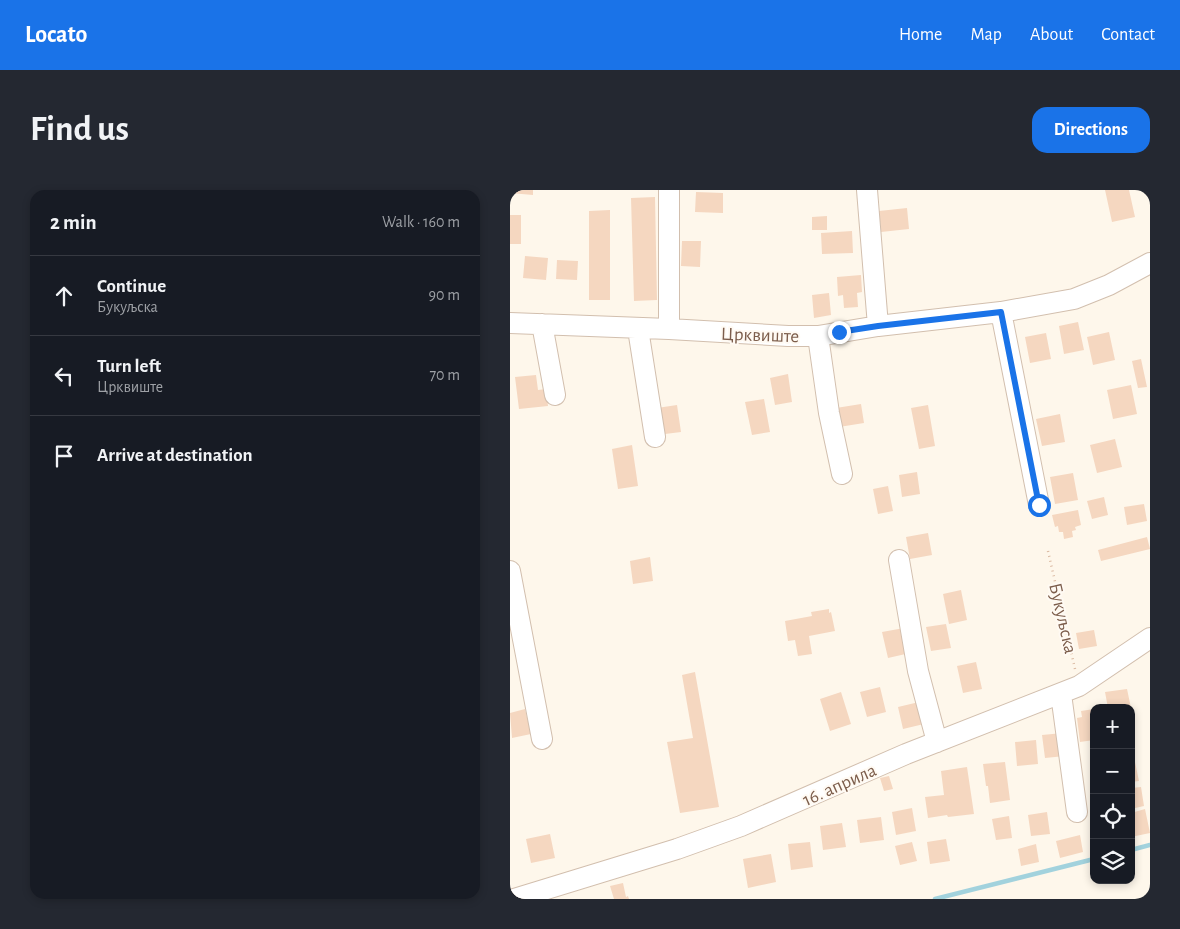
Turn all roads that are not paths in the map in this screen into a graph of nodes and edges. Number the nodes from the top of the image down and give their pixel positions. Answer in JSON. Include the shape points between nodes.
{"nodes":[{"id":1,"x":669,"y":190,"type":"edge"},
{"id":2,"x":867,"y":190,"type":"edge"},
{"id":3,"x":1150,"y":263,"type":"edge"},
{"id":4,"x":1001,"y":312,"type":"junction"},
{"id":5,"x":510,"y":323,"type":"edge"},
{"id":6,"x":542,"y":324,"type":"junction"},
{"id":7,"x":878,"y":326,"type":"junction"},
{"id":8,"x":638,"y":328,"type":"junction"},
{"id":9,"x":669,"y":329,"type":"junction"},
{"id":10,"x":818,"y":336,"type":"junction"},
{"id":11,"x":554,"y":396,"type":"dead end"},
{"id":12,"x":654,"y":437,"type":"dead end"},
{"id":13,"x":842,"y":474,"type":"dead end"},
{"id":14,"x":1039,"y":505,"type":"dead end"},
{"id":15,"x":899,"y":560,"type":"dead end"},
{"id":16,"x":510,"y":571,"type":"edge"},
{"id":17,"x":1150,"y":638,"type":"edge"},
{"id":18,"x":1070,"y":690,"type":"junction"},
{"id":19,"x":542,"y":739,"type":"dead end"},
{"id":20,"x":937,"y":742,"type":"junction"},
{"id":21,"x":1076,"y":812,"type":"dead end"},
{"id":22,"x":514,"y":899,"type":"edge"}],
"edges":[{"from":1,"to":9,"type":"street"},
{"from":2,"to":7,"type":"street"},
{"from":3,"to":4,"type":"street","name":"Црквиште","via":[[1074,300]]},
{"from":4,"to":7,"type":"street","name":"Црквиште"},
{"from":4,"to":14,"type":"street"},
{"from":5,"to":6,"type":"street","name":"Црквиште"},
{"from":6,"to":8,"type":"street","name":"Црквиште"},
{"from":6,"to":11,"type":"street"},
{"from":7,"to":10,"type":"street","name":"Црквиште"},
{"from":8,"to":9,"type":"street","name":"Црквиште"},
{"from":8,"to":12,"type":"street"},
{"from":9,"to":10,"type":"street","name":"Црквиште"},
{"from":10,"to":13,"type":"street"},
{"from":15,"to":20,"type":"street","via":[[918,671]]},
{"from":16,"to":19,"type":"street"},
{"from":17,"to":18,"type":"street","name":"16. априла"},
{"from":18,"to":20,"type":"street","name":"16. априла"},
{"from":18,"to":21,"type":"street"},
{"from":20,"to":22,"type":"street","name":"16. априла","via":[[733,829]]}]}
